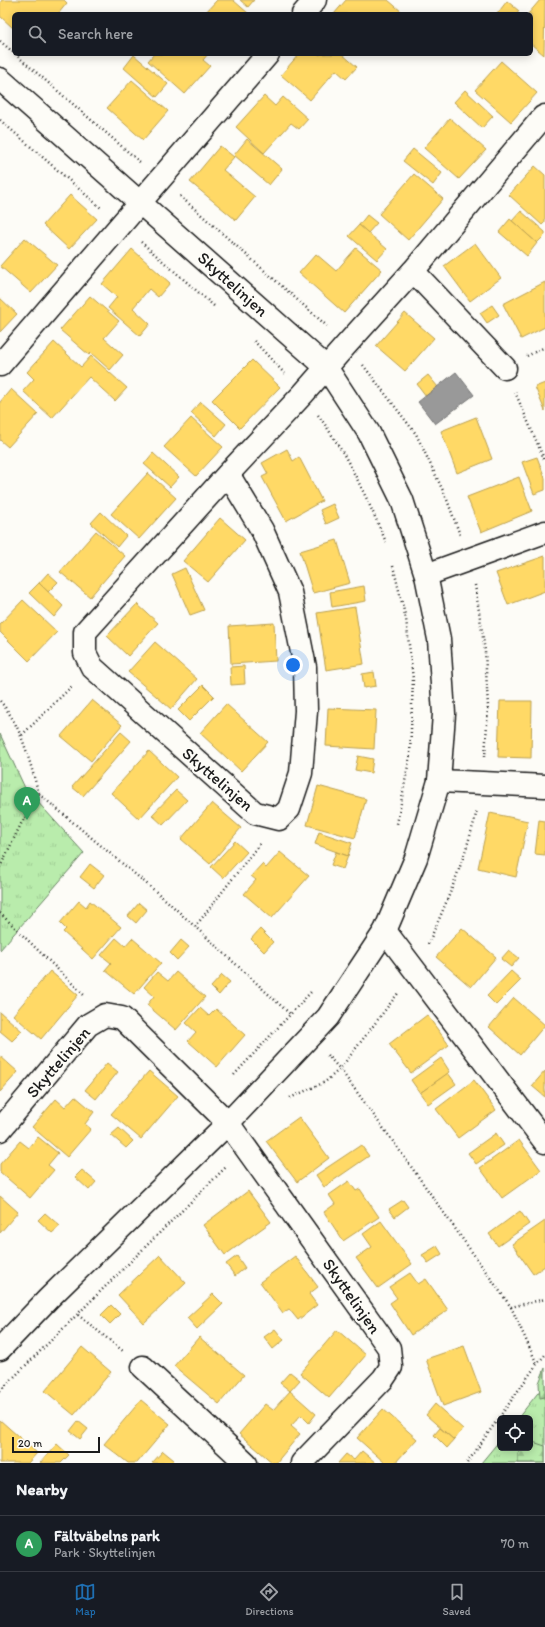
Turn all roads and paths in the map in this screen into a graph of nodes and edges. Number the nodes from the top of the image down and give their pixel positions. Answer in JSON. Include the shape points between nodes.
{"nodes":[{"id":1,"x":315,"y":0,"type":"edge"},
{"id":2,"x":305,"y":12,"type":"edge"},
{"id":3,"x":0,"y":41,"type":"edge"},
{"id":4,"x":12,"y":52,"type":"edge"},
{"id":5,"x":266,"y":56,"type":"edge"},
{"id":6,"x":0,"y":78,"type":"edge"},
{"id":7,"x":545,"y":116,"type":"edge"},
{"id":8,"x":0,"y":120,"type":"edge"},
{"id":9,"x":140,"y":201,"type":"junction"},
{"id":10,"x":120,"y":224,"type":"junction"},
{"id":11,"x":413,"y":271,"type":"junction"},
{"id":12,"x":218,"y":310,"type":"dead end"},
{"id":13,"x":253,"y":340,"type":"dead end"},
{"id":14,"x":0,"y":365,"type":"edge"},
{"id":15,"x":326,"y":367,"type":"junction"},
{"id":16,"x":505,"y":368,"type":"joint"},
{"id":17,"x":303,"y":394,"type":"junction"},
{"id":18,"x":545,"y":461,"type":"edge"},
{"id":19,"x":228,"y":474,"type":"junction"},
{"id":20,"x":545,"y":532,"type":"edge"},
{"id":21,"x":388,"y":546,"type":"dead end"},
{"id":22,"x":392,"y":561,"type":"dead end"},
{"id":23,"x":426,"y":575,"type":"junction"},
{"id":24,"x":92,"y":667,"type":"junction"},
{"id":25,"x":0,"y":701,"type":"edge"},
{"id":26,"x":22,"y":735,"type":"junction"},
{"id":27,"x":439,"y":780,"type":"junction"},
{"id":28,"x":545,"y":786,"type":"edge"},
{"id":29,"x":279,"y":819,"type":"junction"},
{"id":30,"x":396,"y":826,"type":"dead end"},
{"id":31,"x":0,"y":867,"type":"edge"},
{"id":32,"x":0,"y":913,"type":"edge"},
{"id":33,"x":195,"y":927,"type":"dead end"},
{"id":34,"x":384,"y":930,"type":"junction"},
{"id":35,"x":316,"y":986,"type":"dead end"},
{"id":36,"x":105,"y":1016,"type":"junction"},
{"id":37,"x":208,"y":1103,"type":"junction"},
{"id":38,"x":228,"y":1123,"type":"junction"},
{"id":39,"x":0,"y":1130,"type":"edge"},
{"id":40,"x":545,"y":1142,"type":"edge"},
{"id":41,"x":511,"y":1307,"type":"dead end"},
{"id":42,"x":78,"y":1315,"type":"dead end"},
{"id":43,"x":0,"y":1349,"type":"edge"},
{"id":44,"x":545,"y":1355,"type":"edge"},
{"id":45,"x":537,"y":1364,"type":"junction"},
{"id":46,"x":143,"y":1367,"type":"joint"},
{"id":47,"x":246,"y":1463,"type":"edge"},
{"id":48,"x":302,"y":1463,"type":"edge"},
{"id":49,"x":467,"y":1463,"type":"edge"}],
"edges":[{"from":1,"to":2,"type":"street"},
{"from":3,"to":4,"type":"path"},
{"from":5,"to":9,"type":"street"},
{"from":6,"to":9,"type":"street","name":"Skyttelinjen"},
{"from":7,"to":11,"type":"street","name":"Skyttelinjen"},
{"from":8,"to":10,"type":"path"},
{"from":9,"to":10,"type":"street"},
{"from":9,"to":15,"type":"street","name":"Skyttelinjen"},
{"from":10,"to":12,"type":"path"},
{"from":10,"to":14,"type":"street"},
{"from":11,"to":15,"type":"street","name":"Skyttelinjen"},
{"from":11,"to":16,"type":"street"},
{"from":13,"to":17,"type":"path"},
{"from":15,"to":17,"type":"street","name":"Skyttelinjen"},
{"from":15,"to":23,"type":"street","name":"Skyttelinjen","via":[[369,434],[402,500]]},
{"from":16,"to":18,"type":"path"},
{"from":17,"to":19,"type":"street","name":"Skyttelinjen"},
{"from":17,"to":21,"type":"path","via":[[335,438],[367,498]]},
{"from":19,"to":24,"type":"street","name":"Skyttelinjen","via":[[85,632],[85,653]]},
{"from":19,"to":29,"type":"street","via":[[262,530],[290,592],[305,667],[306,711],[300,773],[289,809]]},
{"from":20,"to":23,"type":"street"},
{"from":22,"to":30,"type":"path","via":[[406,619],[413,679],[410,755]]},
{"from":23,"to":27,"type":"street","name":"Skyttelinjen","via":[[439,640],[444,714]]},
{"from":24,"to":26,"type":"path"},
{"from":24,"to":29,"type":"street","name":"Skyttelinjen","via":[[255,813]]},
{"from":25,"to":26,"type":"path","via":[[11,714]]},
{"from":26,"to":31,"type":"path","via":[[39,794]]},
{"from":27,"to":28,"type":"street"},
{"from":27,"to":34,"type":"street","name":"Skyttelinjen","via":[[416,858]]},
{"from":29,"to":33,"type":"path"},
{"from":32,"to":36,"type":"path"},
{"from":34,"to":38,"type":"street","name":"Skyttelinjen","via":[[328,1017]]},
{"from":34,"to":40,"type":"street"},
{"from":35,"to":37,"type":"path"},
{"from":36,"to":37,"type":"street","name":"Skyttelinjen","via":[[122,1018]]},
{"from":36,"to":39,"type":"street","name":"Skyttelinjen","via":[[88,1025]]},
{"from":37,"to":38,"type":"street","name":"Skyttelinjen"},
{"from":38,"to":43,"type":"street","name":"Skyttelinjen","via":[[48,1298]]},
{"from":38,"to":48,"type":"street","name":"Skyttelinjen","via":[[389,1348],[391,1367],[383,1379]]},
{"from":41,"to":45,"type":"path"},
{"from":42,"to":46,"type":"path"},
{"from":44,"to":45,"type":"path"},
{"from":45,"to":49,"type":"path"},
{"from":46,"to":47,"type":"street"}]}
